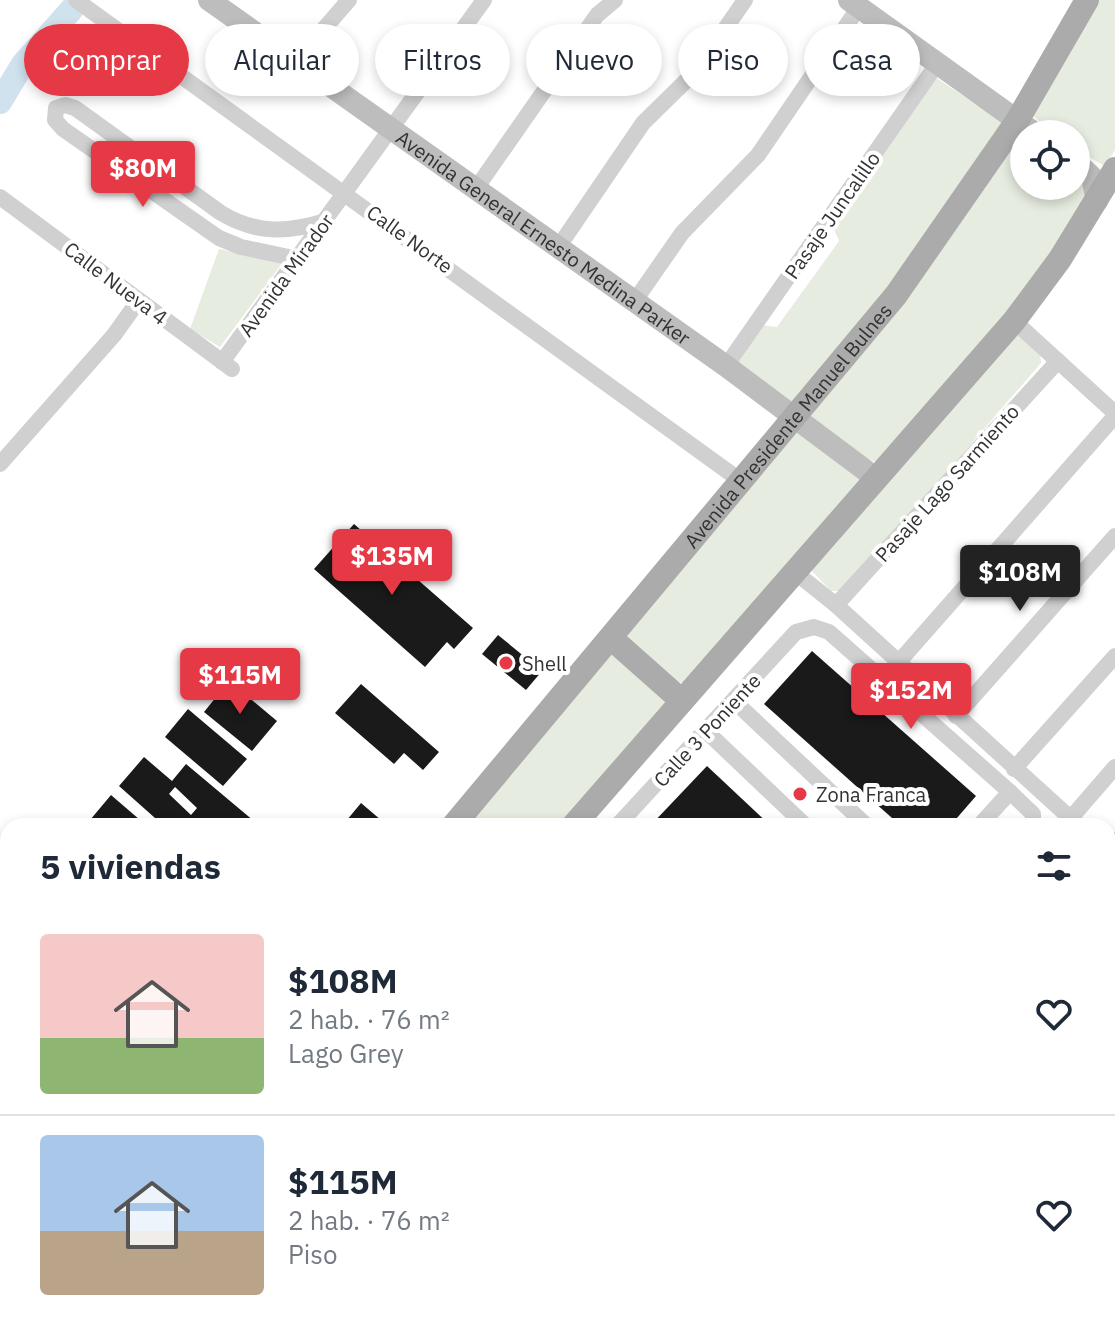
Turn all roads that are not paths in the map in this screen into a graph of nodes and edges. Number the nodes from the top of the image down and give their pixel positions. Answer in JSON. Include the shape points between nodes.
{"nodes":[{"id":1,"x":76,"y":0,"type":"edge"},
{"id":2,"x":349,"y":0,"type":"edge"},
{"id":3,"x":484,"y":0,"type":"edge"},
{"id":4,"x":615,"y":0,"type":"edge"},
{"id":5,"x":745,"y":0,"type":"edge"},
{"id":6,"x":1087,"y":0,"type":"edge"},
{"id":7,"x":214,"y":2,"type":"edge"},
{"id":8,"x":854,"y":4,"type":"edge"},
{"id":9,"x":244,"y":24,"type":"edge"},
{"id":10,"x":328,"y":24,"type":"edge"},
{"id":11,"x":937,"y":64,"type":"junction"},
{"id":12,"x":343,"y":96,"type":"edge"},
{"id":13,"x":1017,"y":120,"type":"edge"},
{"id":14,"x":1030,"y":120,"type":"edge"},
{"id":15,"x":392,"y":131,"type":"junction"},
{"id":16,"x":1010,"y":149,"type":"edge"},
{"id":17,"x":1115,"y":169,"type":"edge"},
{"id":18,"x":1090,"y":175,"type":"edge"},
{"id":19,"x":348,"y":190,"type":"junction"},
{"id":20,"x":475,"y":190,"type":"junction"},
{"id":21,"x":0,"y":197,"type":"edge"},
{"id":22,"x":1097,"y":201,"type":"junction"},
{"id":23,"x":326,"y":221,"type":"junction"},
{"id":24,"x":557,"y":249,"type":"junction"},
{"id":25,"x":298,"y":259,"type":"junction"},
{"id":26,"x":139,"y":300,"type":"junction"},
{"id":27,"x":634,"y":302,"type":"junction"},
{"id":28,"x":1014,"y":321,"type":"junction"},
{"id":29,"x":1058,"y":361,"type":"junction"},
{"id":30,"x":227,"y":366,"type":"joint"},
{"id":31,"x":726,"y":366,"type":"junction"},
{"id":32,"x":1115,"y":415,"type":"edge"},
{"id":33,"x":795,"y":418,"type":"junction"},
{"id":34,"x":0,"y":464,"type":"edge"},
{"id":35,"x":877,"y":479,"type":"junction"},
{"id":36,"x":741,"y":481,"type":"junction"},
{"id":37,"x":1115,"y":536,"type":"edge"},
{"id":38,"x":796,"y":573,"type":"junction"},
{"id":39,"x":836,"y":605,"type":"junction"},
{"id":40,"x":611,"y":638,"type":"junction"},
{"id":41,"x":1115,"y":656,"type":"edge"},
{"id":42,"x":897,"y":664,"type":"junction"},
{"id":43,"x":682,"y":701,"type":"junction"},
{"id":44,"x":735,"y":702,"type":"junction"},
{"id":45,"x":956,"y":716,"type":"junction"},
{"id":46,"x":707,"y":732,"type":"junction"},
{"id":47,"x":1115,"y":767,"type":"edge"},
{"id":48,"x":1014,"y":769,"type":"junction"},
{"id":49,"x":1010,"y":792,"type":"junction"},
{"id":50,"x":460,"y":818,"type":"edge"},
{"id":51,"x":580,"y":818,"type":"edge"},
{"id":52,"x":625,"y":818,"type":"edge"},
{"id":53,"x":798,"y":818,"type":"edge"},
{"id":54,"x":858,"y":818,"type":"edge"},
{"id":55,"x":986,"y":818,"type":"edge"},
{"id":56,"x":1033,"y":818,"type":"edge"},
{"id":57,"x":1069,"y":818,"type":"edge"},
{"id":58,"x":1077,"y":818,"type":"edge"}],
"edges":[{"from":1,"to":19,"type":"street","name":"Calle Norte"},
{"from":2,"to":10,"type":"street"},
{"from":3,"to":15,"type":"street","name":"Avenida Mirador"},
{"from":4,"to":20,"type":"street","via":[[597,15]]},
{"from":5,"to":24,"type":"street","via":[[696,71],[643,123]]},
{"from":6,"to":14,"type":"main road","name":"Avenida Presidente Manuel Bulnes"},
{"from":7,"to":9,"type":"street","name":"Avenida General Ernesto Medina Parker"},
{"from":8,"to":11,"type":"street"},
{"from":8,"to":27,"type":"street","via":[[758,155],[682,233]]},
{"from":11,"to":13,"type":"street"},
{"from":11,"to":31,"type":"street","name":"Pasaje Juncalillo"},
{"from":12,"to":15,"type":"street","name":"Avenida General Ernesto Medina Parker"},
{"from":15,"to":19,"type":"street","name":"Avenida Mirador"},
{"from":15,"to":20,"type":"street","name":"Avenida General Ernesto Medina Parker"},
{"from":16,"to":33,"type":"main road","name":"Avenida Presidente Manuel Bulnes"},
{"from":17,"to":22,"type":"main road"},
{"from":18,"to":22,"type":"street"},
{"from":19,"to":23,"type":"street","name":"Avenida Mirador"},
{"from":19,"to":36,"type":"street","name":"Calle Norte"},
{"from":20,"to":24,"type":"street","name":"Avenida General Ernesto Medina Parker"},
{"from":21,"to":26,"type":"street","name":"Calle Nueva 4"},
{"from":22,"to":28,"type":"main road"},
{"from":23,"to":25,"type":"street","name":"Avenida Mirador"},
{"from":23,"to":25,"type":"street","via":[[287,230],[245,226],[75,108],[56,108],[59,126],[219,238]]},
{"from":24,"to":27,"type":"street","name":"Avenida General Ernesto Medina Parker"},
{"from":25,"to":30,"type":"street","name":"Avenida Mirador"},
{"from":26,"to":30,"type":"street","name":"Calle Nueva 4"},
{"from":26,"to":34,"type":"street"},
{"from":27,"to":31,"type":"street","name":"Avenida General Ernesto Medina Parker"},
{"from":28,"to":29,"type":"street"},
{"from":28,"to":35,"type":"main road"},
{"from":29,"to":32,"type":"street"},
{"from":29,"to":39,"type":"street","name":"Pasaje Lago Sarmiento"},
{"from":31,"to":33,"type":"street","name":"Avenida General Ernesto Medina Parker"},
{"from":32,"to":42,"type":"street"},
{"from":33,"to":35,"type":"street","name":"Avenida General Ernesto Medina Parker"},
{"from":33,"to":36,"type":"main road","name":"Avenida Presidente Manuel Bulnes"},
{"from":35,"to":38,"type":"main road"},
{"from":36,"to":40,"type":"main road","name":"Avenida Presidente Manuel Bulnes"},
{"from":37,"to":45,"type":"street"},
{"from":38,"to":39,"type":"street"},
{"from":38,"to":43,"type":"main road"},
{"from":39,"to":42,"type":"street"},
{"from":40,"to":43,"type":"main road"},
{"from":40,"to":50,"type":"main road","name":"Avenida Presidente Manuel Bulnes"},
{"from":41,"to":48,"type":"street"},
{"from":42,"to":45,"type":"street"},
{"from":43,"to":51,"type":"main road"},
{"from":44,"to":46,"type":"street","name":"Calle 3 Poniente"},
{"from":44,"to":49,"type":"street","name":"Calle 3 Poniente","via":[[796,632],[814,627],[829,632]]},
{"from":44,"to":54,"type":"street"},
{"from":45,"to":48,"type":"street"},
{"from":46,"to":52,"type":"street","name":"Calle 3 Poniente"},
{"from":46,"to":53,"type":"street"},
{"from":47,"to":58,"type":"street"},
{"from":48,"to":57,"type":"street"},
{"from":49,"to":55,"type":"street"},
{"from":49,"to":56,"type":"street"}]}
